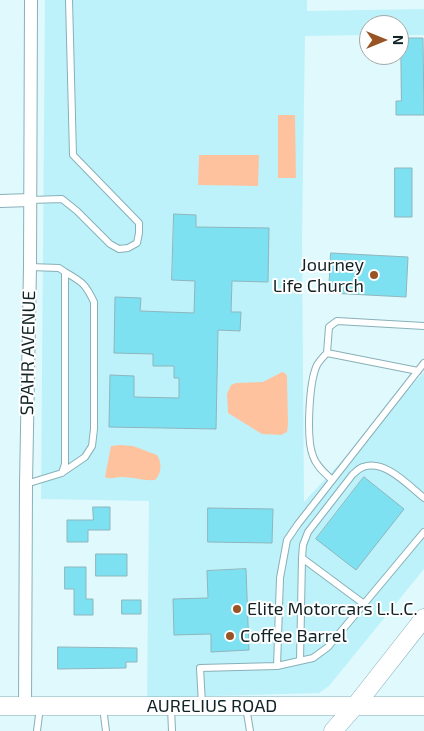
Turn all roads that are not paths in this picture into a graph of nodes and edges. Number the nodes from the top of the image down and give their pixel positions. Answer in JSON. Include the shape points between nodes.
{"nodes":[{"id":1,"x":31,"y":0,"type":"edge"},
{"id":2,"x":69,"y":0,"type":"edge"},
{"id":3,"x":30,"y":200,"type":"junction"},
{"id":4,"x":0,"y":201,"type":"edge"},
{"id":5,"x":30,"y":267,"type":"junction"},
{"id":6,"x":65,"y":272,"type":"junction"},
{"id":7,"x":424,"y":326,"type":"edge"},
{"id":8,"x":327,"y":353,"type":"junction"},
{"id":9,"x":424,"y":362,"type":"edge"},
{"id":10,"x":418,"y":371,"type":"junction"},
{"id":11,"x":62,"y":473,"type":"junction"},
{"id":12,"x":332,"y":480,"type":"junction"},
{"id":13,"x":26,"y":484,"type":"junction"},
{"id":14,"x":424,"y":498,"type":"edge"},
{"id":15,"x":424,"y":532,"type":"edge"},
{"id":16,"x":302,"y":558,"type":"junction"},
{"id":17,"x":364,"y":604,"type":"junction"},
{"id":18,"x":424,"y":618,"type":"edge"},
{"id":19,"x":300,"y":661,"type":"junction"},
{"id":20,"x":277,"y":666,"type":"junction"},
{"id":21,"x":0,"y":706,"type":"edge"},
{"id":22,"x":32,"y":706,"type":"junction"},
{"id":23,"x":103,"y":706,"type":"junction"},
{"id":24,"x":170,"y":706,"type":"junction"},
{"id":25,"x":202,"y":706,"type":"junction"},
{"id":26,"x":245,"y":706,"type":"junction"},
{"id":27,"x":355,"y":706,"type":"junction"},
{"id":28,"x":424,"y":706,"type":"edge"},
{"id":29,"x":37,"y":731,"type":"edge"},
{"id":30,"x":106,"y":731,"type":"edge"},
{"id":31,"x":172,"y":731,"type":"edge"},
{"id":32,"x":250,"y":731,"type":"edge"},
{"id":33,"x":333,"y":731,"type":"edge"}],
"edges":[{"from":1,"to":3,"type":"street","name":"SPAHR AVENUE"},
{"from":2,"to":3,"type":"lane","via":[[73,155],[139,223],[136,243],[128,248],[110,244],[62,199]]},
{"from":3,"to":4,"type":"street"},
{"from":3,"to":5,"type":"street","name":"SPAHR AVENUE"},
{"from":5,"to":6,"type":"lane","via":[[58,268]]},
{"from":5,"to":13,"type":"street","name":"SPAHR AVENUE"},
{"from":6,"to":11,"type":"lane","via":[[65,464]]},
{"from":6,"to":11,"type":"lane","via":[[82,282],[94,302],[94,429],[92,446],[85,457]]},
{"from":7,"to":8,"type":"lane","via":[[337,321],[329,327]]},
{"from":8,"to":10,"type":"lane"},
{"from":8,"to":12,"type":"lane","via":[[318,364],[312,385],[309,440],[316,464]]},
{"from":9,"to":10,"type":"lane"},
{"from":10,"to":12,"type":"lane"},
{"from":11,"to":13,"type":"lane"},
{"from":12,"to":20,"type":"lane","via":[[287,540],[280,578]]},
{"from":13,"to":22,"type":"street","name":"SPAHR AVENUE"},
{"from":14,"to":16,"type":"lane","via":[[394,473],[382,467],[362,467],[308,532]]},
{"from":15,"to":17,"type":"lane"},
{"from":16,"to":17,"type":"lane"},
{"from":16,"to":19,"type":"lane"},
{"from":17,"to":19,"type":"lane","via":[[328,647],[313,658]]},
{"from":18,"to":27,"type":"street"},
{"from":19,"to":20,"type":"lane"},
{"from":20,"to":25,"type":"lane","via":[[200,668]]},
{"from":21,"to":22,"type":"street","name":"AURELIUS ROAD"},
{"from":22,"to":23,"type":"street","name":"AURELIUS ROAD"},
{"from":22,"to":29,"type":"lane"},
{"from":23,"to":24,"type":"street","name":"AURELIUS ROAD"},
{"from":23,"to":30,"type":"lane"},
{"from":24,"to":25,"type":"street","name":"AURELIUS ROAD"},
{"from":24,"to":31,"type":"lane"},
{"from":25,"to":26,"type":"street","name":"AURELIUS ROAD"},
{"from":26,"to":27,"type":"street","name":"AURELIUS ROAD"},
{"from":26,"to":32,"type":"lane"},
{"from":27,"to":28,"type":"street","name":"AURELIUS ROAD"},
{"from":27,"to":33,"type":"street"}]}
